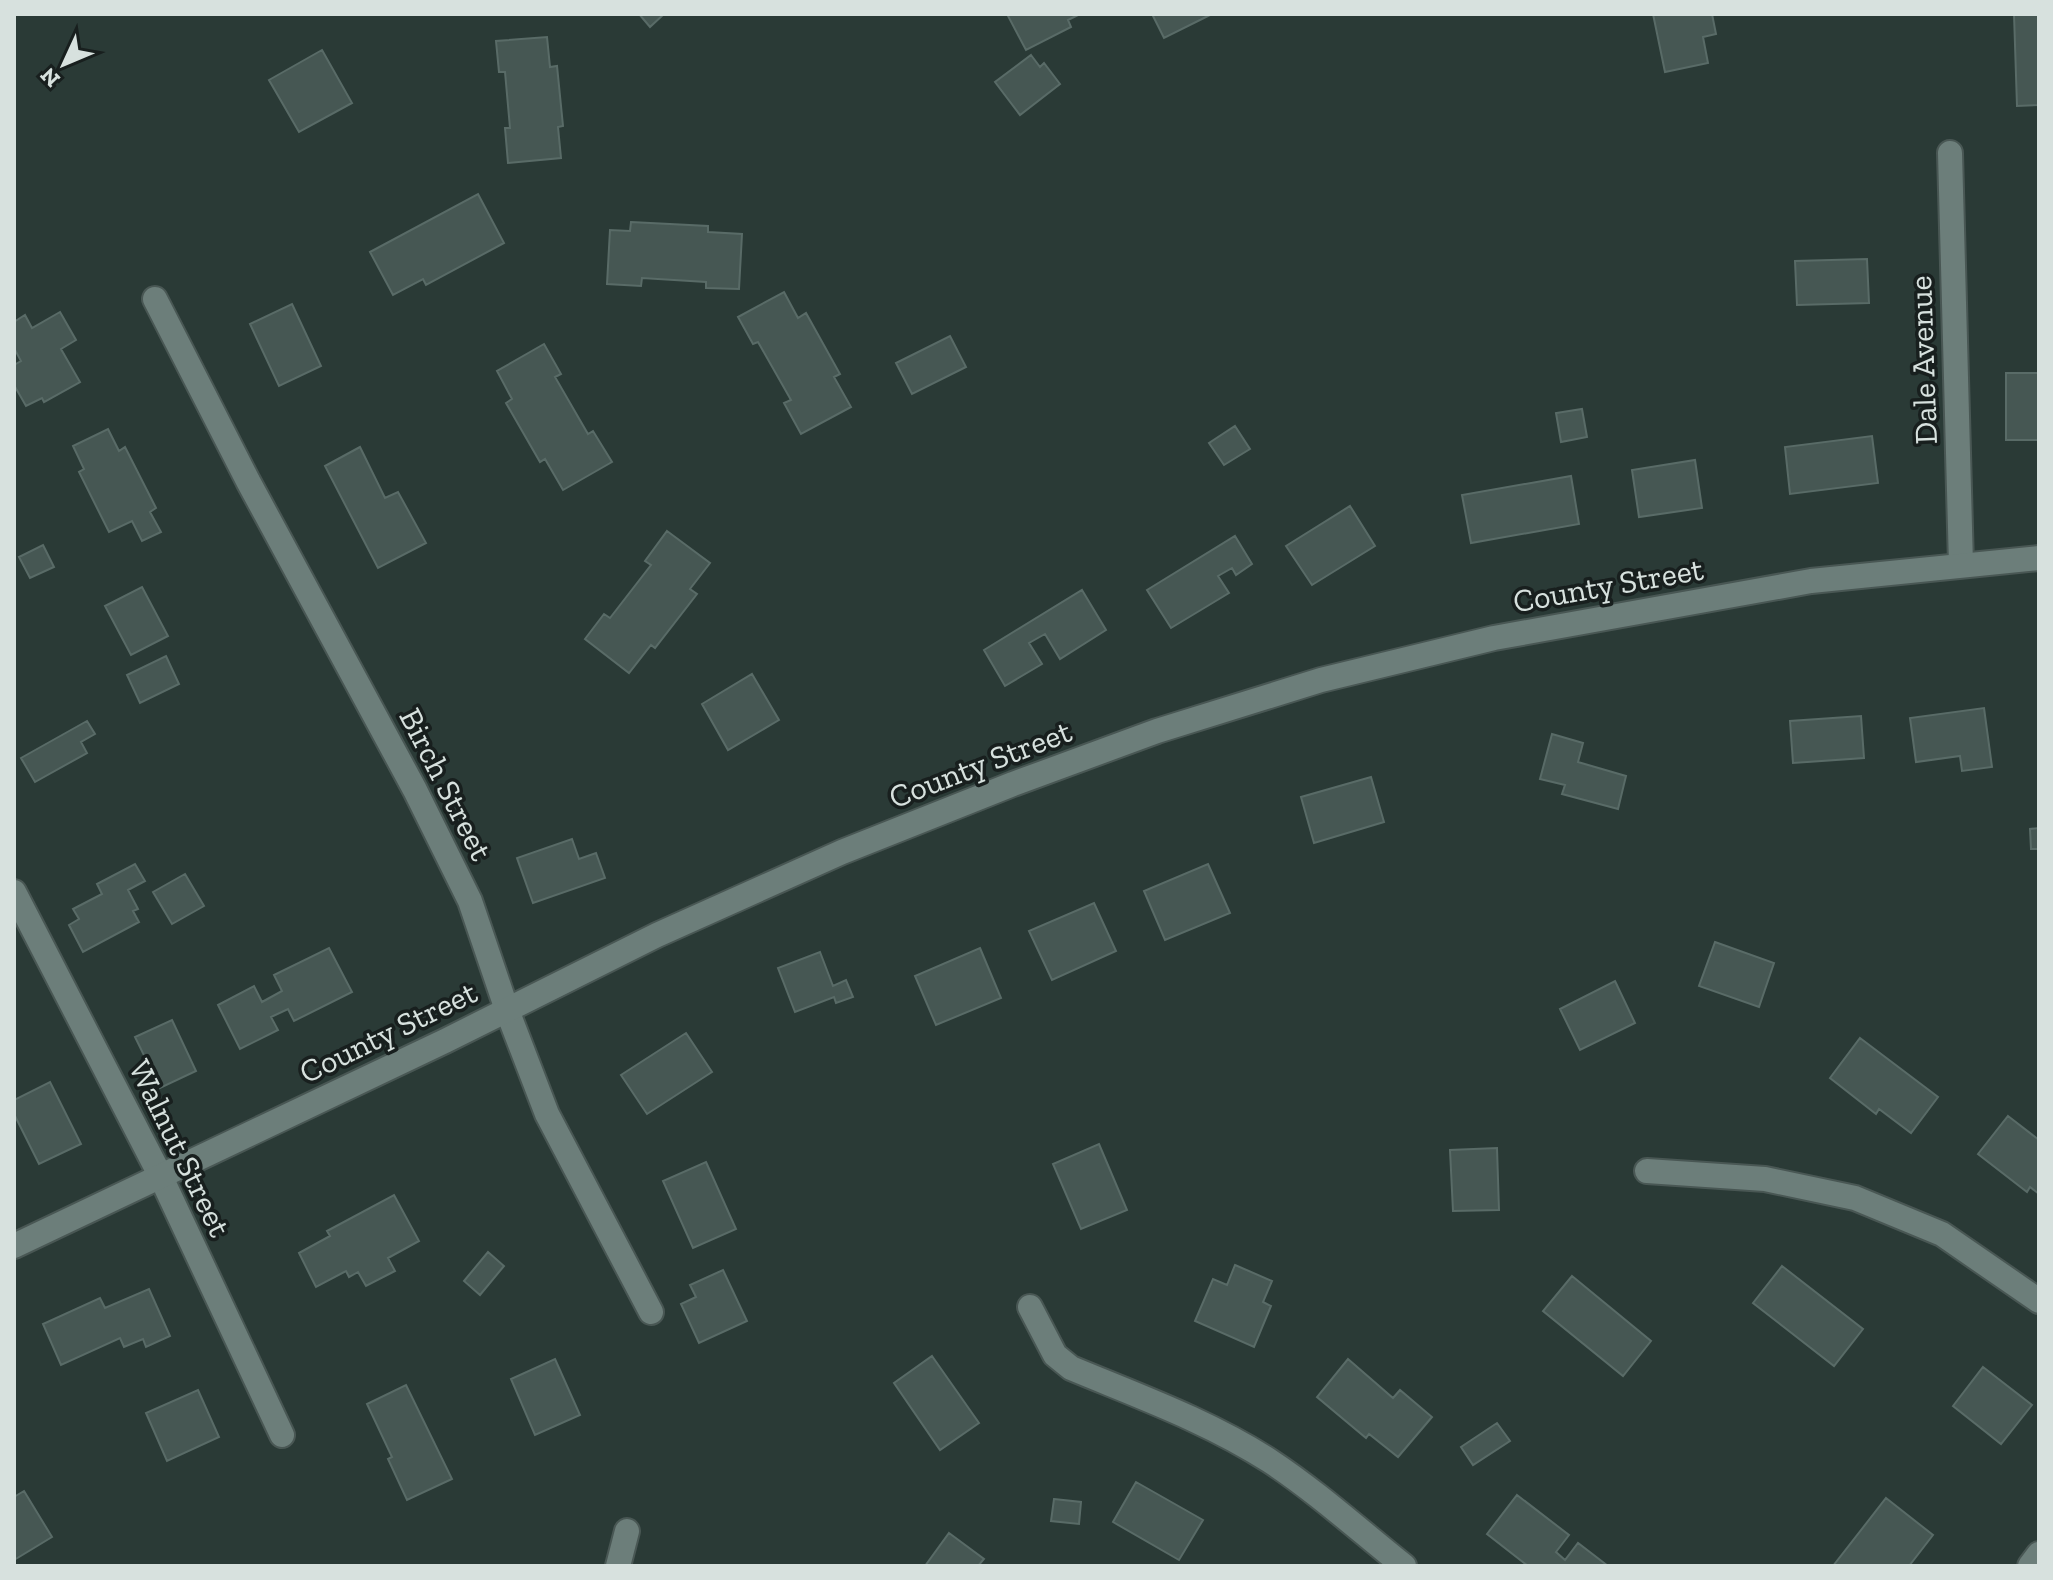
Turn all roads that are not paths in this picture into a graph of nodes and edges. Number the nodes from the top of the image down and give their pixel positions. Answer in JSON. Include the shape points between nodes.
{"nodes":[{"id":1,"x":1950,"y":153,"type":"dead end"},
{"id":2,"x":155,"y":299,"type":"dead end"},
{"id":3,"x":2039,"y":558,"type":"edge"},
{"id":4,"x":1961,"y":565,"type":"junction"},
{"id":5,"x":14,"y":892,"type":"edge"},
{"id":6,"x":507,"y":1010,"type":"junction"},
{"id":7,"x":1647,"y":1171,"type":"dead end"},
{"id":8,"x":160,"y":1175,"type":"junction"},
{"id":9,"x":14,"y":1246,"type":"edge"},
{"id":10,"x":2039,"y":1301,"type":"edge"},
{"id":11,"x":1030,"y":1307,"type":"dead end"},
{"id":12,"x":651,"y":1312,"type":"dead end"},
{"id":13,"x":282,"y":1435,"type":"dead end"},
{"id":14,"x":627,"y":1531,"type":"dead end"},
{"id":15,"x":2039,"y":1554,"type":"edge"},
{"id":16,"x":618,"y":1566,"type":"edge"},
{"id":17,"x":1404,"y":1566,"type":"edge"},
{"id":18,"x":2030,"y":1566,"type":"edge"}],
"edges":[{"from":1,"to":4,"type":"street","name":"Dale Avenue"},
{"from":2,"to":6,"type":"street","name":"Birch Street","via":[[470,901]]},
{"from":3,"to":4,"type":"street","name":"County Street"},
{"from":4,"to":6,"type":"street","name":"County Street","via":[[1811,581],[1644,610],[1494,638],[1321,680],[1157,731],[856,845]]},
{"from":5,"to":8,"type":"street","name":"Walnut Street"},
{"from":6,"to":8,"type":"street","name":"County Street"},
{"from":6,"to":12,"type":"street","name":"Birch Street","via":[[547,1114]]},
{"from":7,"to":10,"type":"street","via":[[1765,1179],[1855,1198],[1942,1234]]},
{"from":8,"to":9,"type":"street","name":"County Street"},
{"from":8,"to":13,"type":"street","name":"Walnut Street"},
{"from":11,"to":17,"type":"street","via":[[1055,1355],[1071,1368],[1221,1433],[1270,1461]]},
{"from":14,"to":16,"type":"street"},
{"from":15,"to":18,"type":"street"}]}
